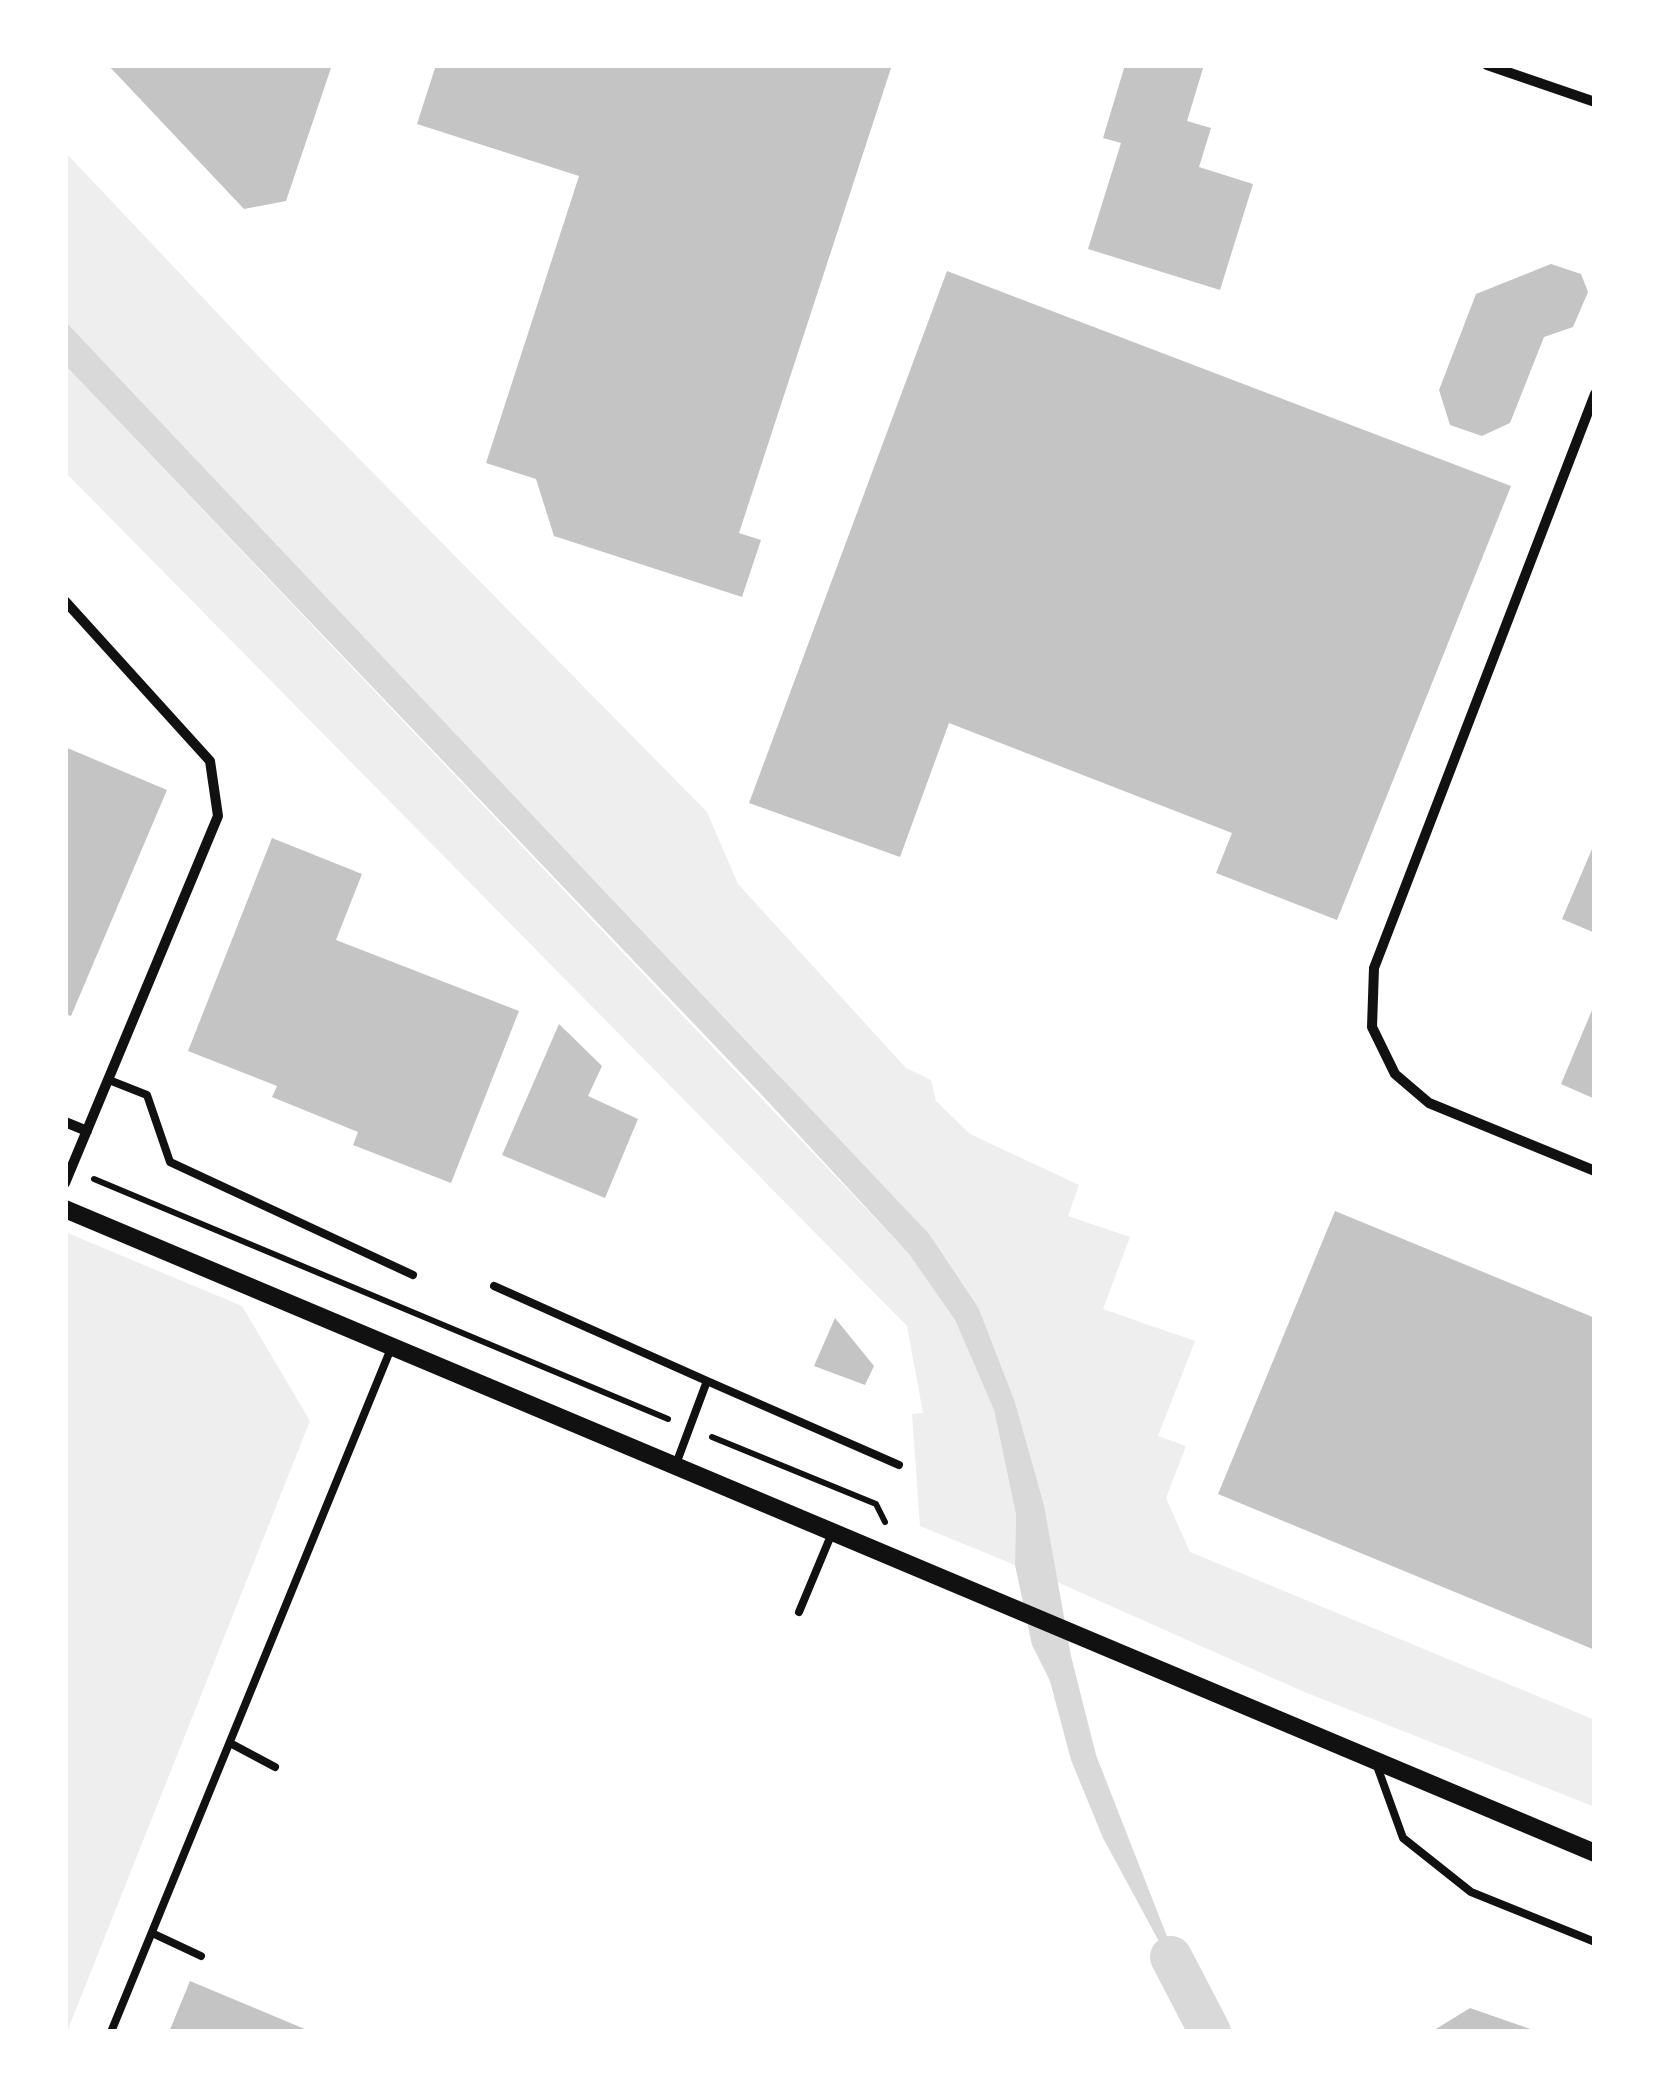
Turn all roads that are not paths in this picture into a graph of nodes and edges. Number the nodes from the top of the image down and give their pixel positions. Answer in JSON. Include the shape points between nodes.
{"nodes":[{"id":1,"x":1487,"y":65,"type":"edge"},
{"id":2,"x":1595,"y":102,"type":"edge"},
{"id":3,"x":1595,"y":394,"type":"edge"},
{"id":4,"x":65,"y":601,"type":"edge"},
{"id":5,"x":109,"y":1080,"type":"junction"},
{"id":6,"x":65,"y":1122,"type":"edge"},
{"id":7,"x":87,"y":1131,"type":"junction"},
{"id":8,"x":1595,"y":1171,"type":"edge"},
{"id":9,"x":65,"y":1184,"type":"edge"},
{"id":10,"x":65,"y":1209,"type":"edge"},
{"id":11,"x":412,"y":1276,"type":"dead end"},
{"id":12,"x":494,"y":1286,"type":"dead end"},
{"id":13,"x":392,"y":1346,"type":"junction"},
{"id":14,"x":706,"y":1381,"type":"junction"},
{"id":15,"x":676,"y":1464,"type":"junction"},
{"id":16,"x":899,"y":1465,"type":"dead end"},
{"id":17,"x":833,"y":1529,"type":"junction"},
{"id":18,"x":799,"y":1612,"type":"dead end"},
{"id":19,"x":230,"y":1743,"type":"junction"},
{"id":20,"x":1376,"y":1762,"type":"junction"},
{"id":21,"x":275,"y":1767,"type":"dead end"},
{"id":22,"x":1595,"y":1853,"type":"edge"},
{"id":23,"x":152,"y":1933,"type":"junction"},
{"id":24,"x":1595,"y":1942,"type":"edge"},
{"id":25,"x":201,"y":1956,"type":"dead end"},
{"id":26,"x":111,"y":2032,"type":"edge"}],
"edges":[{"from":1,"to":2,"type":"street"},
{"from":3,"to":8,"type":"street","via":[[1374,968],[1372,1027],[1394,1074],[1430,1103]]},
{"from":4,"to":5,"type":"street","via":[[210,761],[218,816]]},
{"from":5,"to":7,"type":"street"},
{"from":5,"to":11,"type":"lane","via":[[147,1095],[170,1162]]},
{"from":6,"to":7,"type":"street"},
{"from":7,"to":9,"type":"street"},
{"from":10,"to":13,"type":"street"},
{"from":12,"to":14,"type":"lane"},
{"from":13,"to":15,"type":"street"},
{"from":13,"to":19,"type":"lane"},
{"from":14,"to":15,"type":"lane"},
{"from":14,"to":16,"type":"lane"},
{"from":15,"to":17,"type":"street"},
{"from":17,"to":18,"type":"lane"},
{"from":17,"to":20,"type":"street"},
{"from":19,"to":21,"type":"lane"},
{"from":19,"to":23,"type":"lane"},
{"from":20,"to":22,"type":"street"},
{"from":20,"to":24,"type":"lane","via":[[1402,1838],[1471,1892]]},
{"from":23,"to":25,"type":"lane"},
{"from":23,"to":26,"type":"lane"}]}
